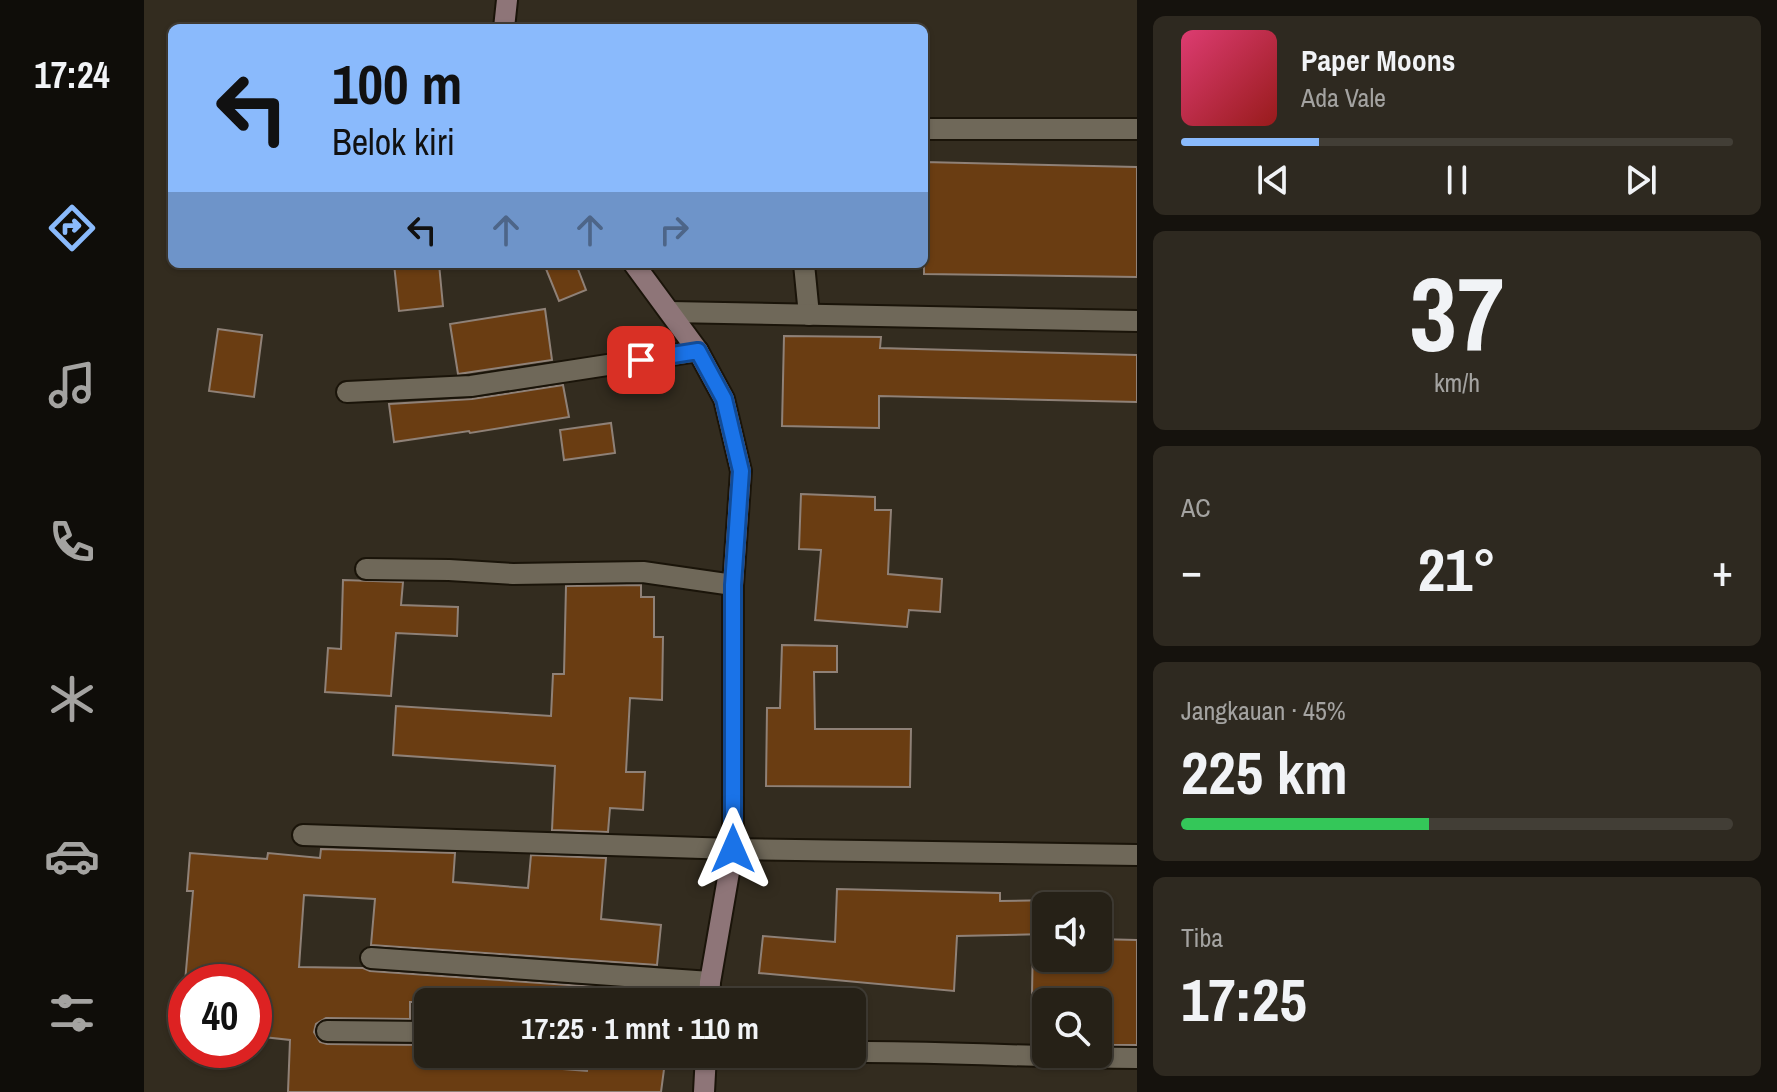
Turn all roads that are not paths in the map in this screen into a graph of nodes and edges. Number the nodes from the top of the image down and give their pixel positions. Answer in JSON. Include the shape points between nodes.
{"nodes":[{"id":1,"x":507,"y":0,"type":"edge"},
{"id":2,"x":504,"y":24,"type":"edge"},
{"id":3,"x":928,"y":129,"type":"edge"},
{"id":4,"x":1137,"y":129,"type":"edge"},
{"id":5,"x":637,"y":268,"type":"edge"},
{"id":6,"x":804,"y":268,"type":"edge"},
{"id":7,"x":670,"y":312,"type":"junction"},
{"id":8,"x":809,"y":315,"type":"junction"},
{"id":9,"x":1137,"y":321,"type":"edge"},
{"id":10,"x":698,"y":351,"type":"junction"},
{"id":11,"x":347,"y":392,"type":"dead end"},
{"id":12,"x":366,"y":569,"type":"dead end"},
{"id":13,"x":733,"y":585,"type":"junction"},
{"id":14,"x":303,"y":835,"type":"dead end"},
{"id":15,"x":733,"y":849,"type":"junction"},
{"id":16,"x":1137,"y":855,"type":"edge"},
{"id":17,"x":371,"y":958,"type":"dead end"},
{"id":18,"x":670,"y":988,"type":"edge"},
{"id":19,"x":711,"y":988,"type":"edge"},
{"id":20,"x":327,"y":1031,"type":"dead end"},
{"id":21,"x":414,"y":1032,"type":"edge"},
{"id":22,"x":866,"y":1052,"type":"edge"},
{"id":23,"x":1137,"y":1058,"type":"edge"},
{"id":24,"x":705,"y":1068,"type":"edge"},
{"id":25,"x":704,"y":1092,"type":"edge"}],
"edges":[{"from":1,"to":2,"type":"street"},
{"from":3,"to":4,"type":"street"},
{"from":5,"to":7,"type":"street"},
{"from":6,"to":8,"type":"street"},
{"from":7,"to":8,"type":"street"},
{"from":7,"to":10,"type":"street"},
{"from":8,"to":9,"type":"street"},
{"from":10,"to":11,"type":"street","via":[[471,386]]},
{"from":10,"to":13,"type":"street","via":[[724,399],[741,471]]},
{"from":12,"to":13,"type":"street","via":[[643,572]]},
{"from":13,"to":15,"type":"street"},
{"from":14,"to":15,"type":"street"},
{"from":15,"to":16,"type":"street"},
{"from":15,"to":19,"type":"street"},
{"from":17,"to":18,"type":"street"},
{"from":20,"to":21,"type":"street"},
{"from":22,"to":23,"type":"street"},
{"from":24,"to":25,"type":"street"}]}
